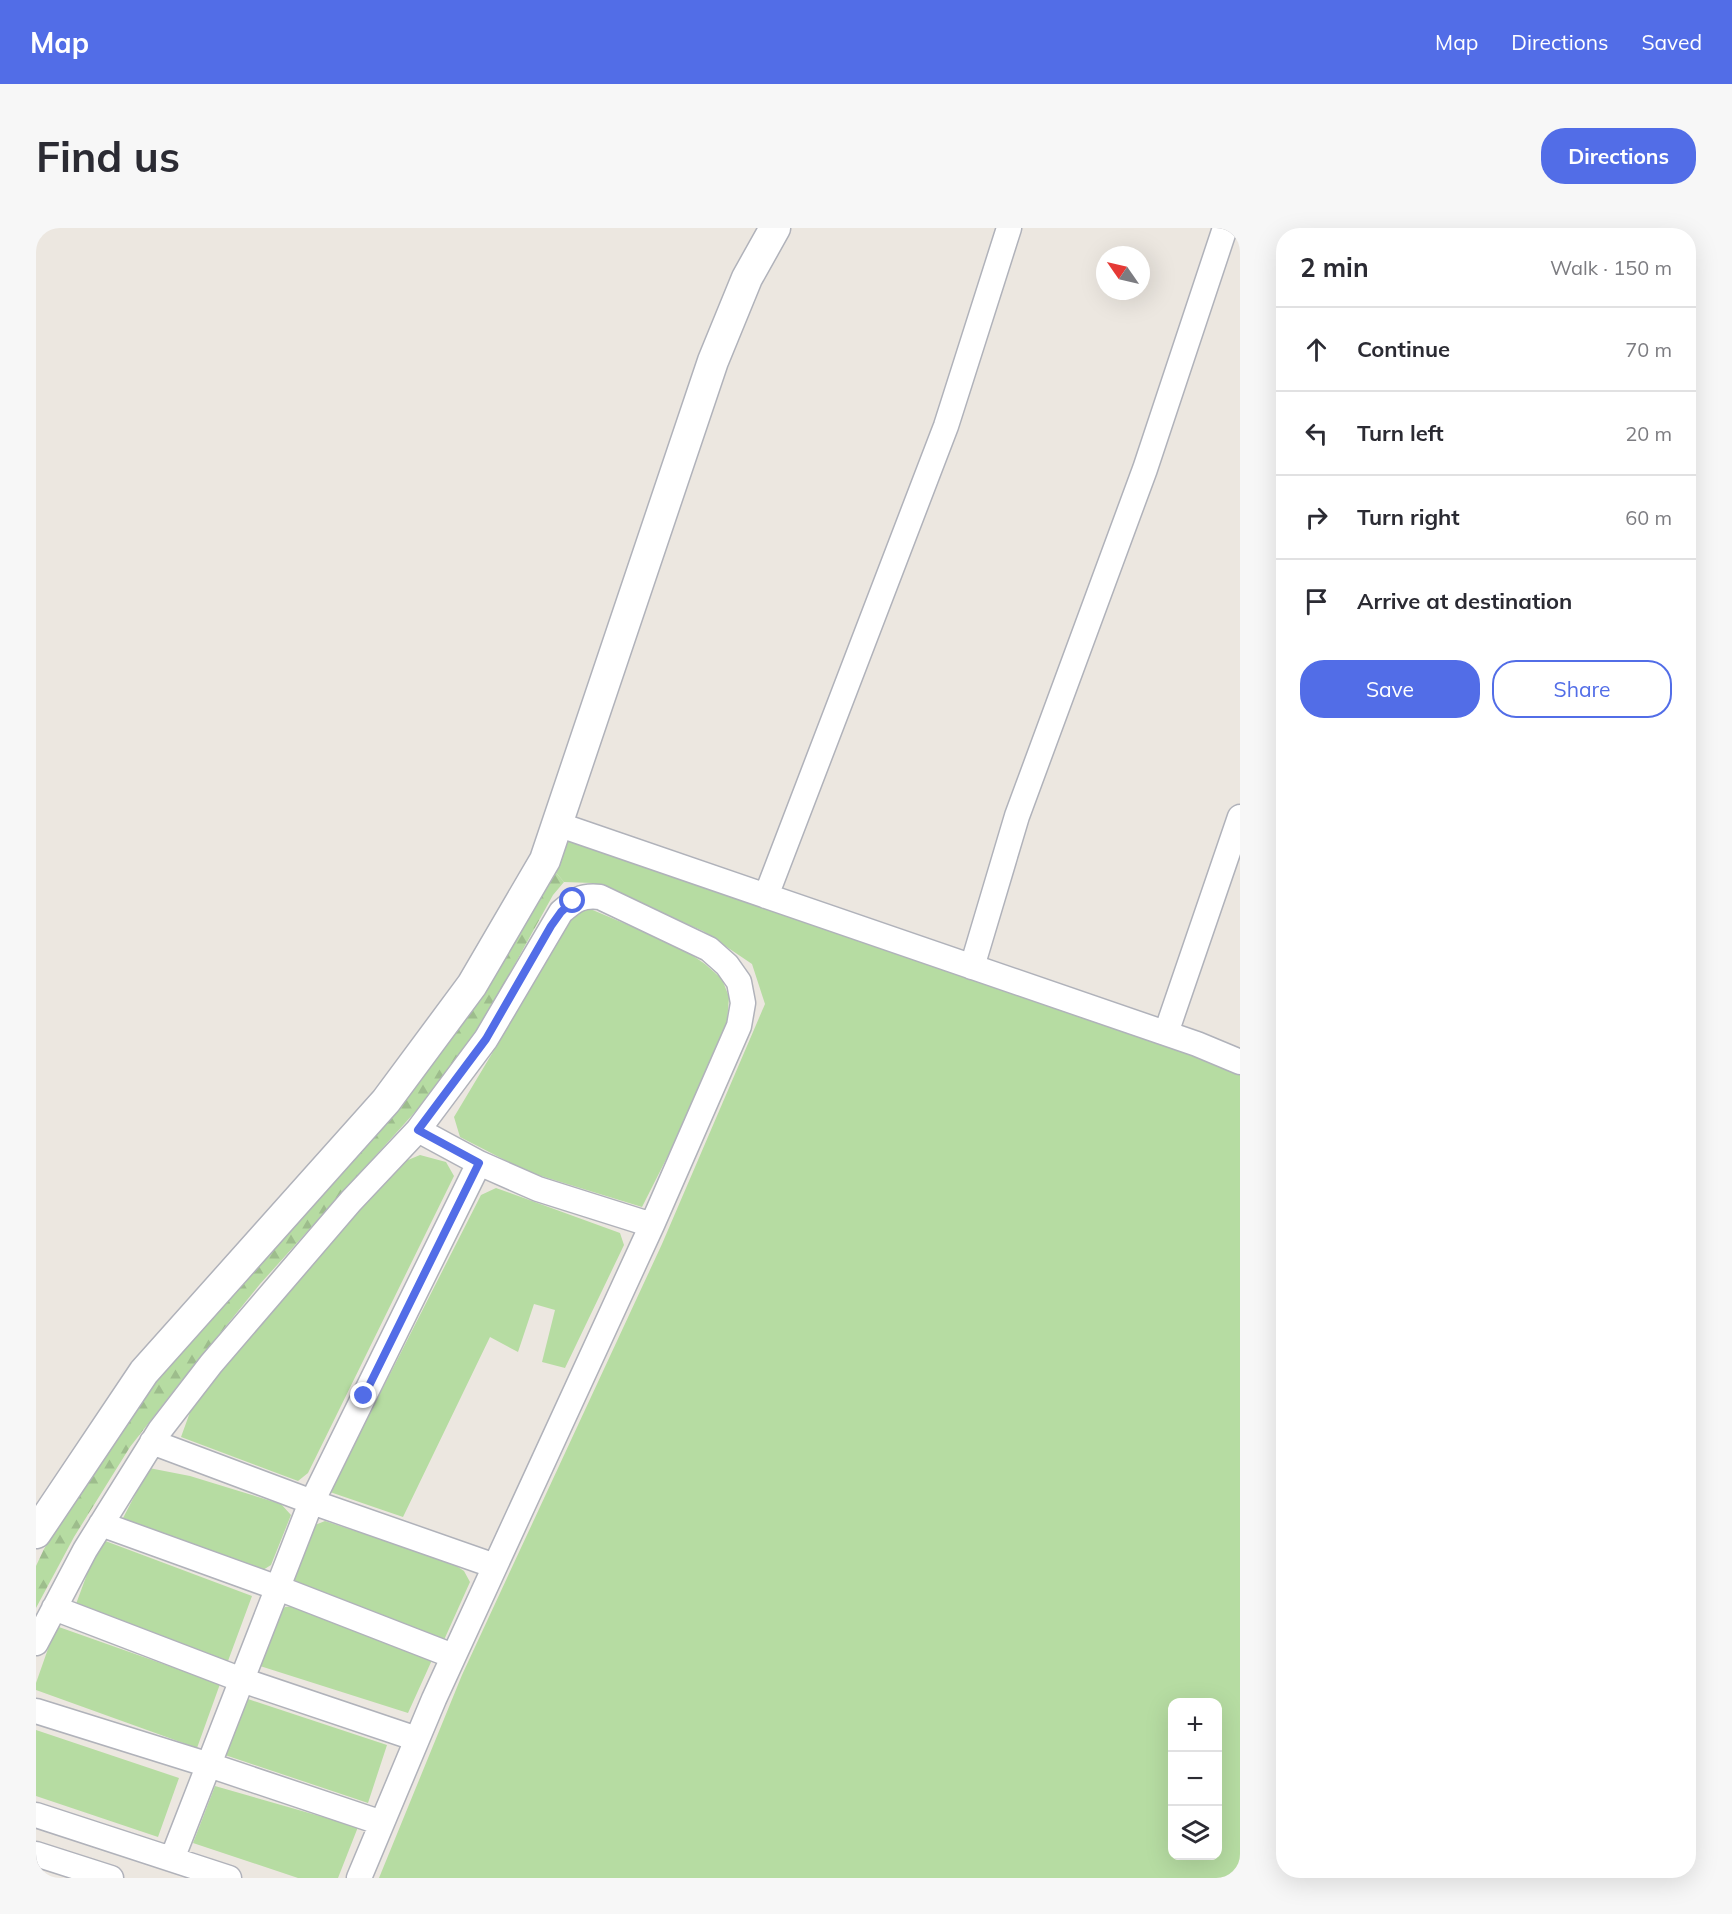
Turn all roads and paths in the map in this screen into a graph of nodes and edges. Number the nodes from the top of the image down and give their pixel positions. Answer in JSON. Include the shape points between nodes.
{"nodes":[{"id":1,"x":775,"y":228,"type":"edge"},
{"id":2,"x":1009,"y":228,"type":"edge"},
{"id":3,"x":1225,"y":228,"type":"edge"},
{"id":4,"x":1240,"y":817,"type":"edge"},
{"id":5,"x":557,"y":824,"type":"junction"},
{"id":6,"x":766,"y":896,"type":"junction"},
{"id":7,"x":972,"y":967,"type":"junction"},
{"id":8,"x":1166,"y":1033,"type":"junction"},
{"id":9,"x":1240,"y":1062,"type":"edge"},
{"id":10,"x":418,"y":1130,"type":"junction"},
{"id":11,"x":479,"y":1163,"type":"junction"},
{"id":12,"x":652,"y":1226,"type":"junction"},
{"id":13,"x":153,"y":1442,"type":"junction"},
{"id":14,"x":312,"y":1502,"type":"junction"},
{"id":15,"x":101,"y":1524,"type":"junction"},
{"id":16,"x":36,"y":1533,"type":"edge"},
{"id":17,"x":495,"y":1566,"type":"junction"},
{"id":18,"x":278,"y":1588,"type":"junction"},
{"id":19,"x":54,"y":1608,"type":"junction"},
{"id":20,"x":36,"y":1643,"type":"edge"},
{"id":21,"x":453,"y":1656,"type":"junction"},
{"id":22,"x":242,"y":1680,"type":"junction"},
{"id":23,"x":36,"y":1711,"type":"edge"},
{"id":24,"x":417,"y":1740,"type":"junction"},
{"id":25,"x":209,"y":1765,"type":"junction"},
{"id":26,"x":36,"y":1815,"type":"edge"},
{"id":27,"x":382,"y":1822,"type":"junction"},
{"id":28,"x":36,"y":1854,"type":"edge"},
{"id":29,"x":172,"y":1860,"type":"junction"},
{"id":30,"x":111,"y":1878,"type":"edge"},
{"id":31,"x":229,"y":1878,"type":"edge"},
{"id":32,"x":359,"y":1878,"type":"edge"}],
"edges":[{"from":1,"to":5,"type":"street","via":[[747,278],[713,360]]},
{"from":2,"to":6,"type":"street","via":[[946,426]]},
{"from":3,"to":7,"type":"street","via":[[1145,469],[1017,816]]},
{"from":4,"to":8,"type":"street"},
{"from":5,"to":6,"type":"street"},
{"from":5,"to":16,"type":"street","via":[[545,860],[465,994],[387,1101],[144,1372]]},
{"from":6,"to":7,"type":"street"},
{"from":7,"to":8,"type":"street"},
{"from":8,"to":9,"type":"street"},
{"from":10,"to":11,"type":"street"},
{"from":10,"to":12,"type":"street","via":[[486,1039],[561,912],[573,901],[600,897],[709,949],[739,982],[743,1003],[739,1026]]},
{"from":10,"to":13,"type":"street","via":[[210,1364]]},
{"from":11,"to":12,"type":"street","via":[[538,1189]]},
{"from":11,"to":14,"type":"street"},
{"from":12,"to":17,"type":"street"},
{"from":13,"to":14,"type":"street"},
{"from":13,"to":15,"type":"street"},
{"from":14,"to":17,"type":"street"},
{"from":14,"to":18,"type":"street"},
{"from":15,"to":18,"type":"street"},
{"from":15,"to":19,"type":"street"},
{"from":17,"to":21,"type":"street"},
{"from":18,"to":21,"type":"street"},
{"from":18,"to":22,"type":"street"},
{"from":19,"to":20,"type":"street"},
{"from":19,"to":22,"type":"street"},
{"from":21,"to":24,"type":"street"},
{"from":22,"to":24,"type":"street"},
{"from":22,"to":25,"type":"street"},
{"from":23,"to":25,"type":"street"},
{"from":24,"to":27,"type":"street"},
{"from":25,"to":27,"type":"street"},
{"from":25,"to":29,"type":"street"},
{"from":26,"to":29,"type":"street"},
{"from":27,"to":32,"type":"street"},
{"from":28,"to":30,"type":"street"},
{"from":29,"to":31,"type":"street"}]}
